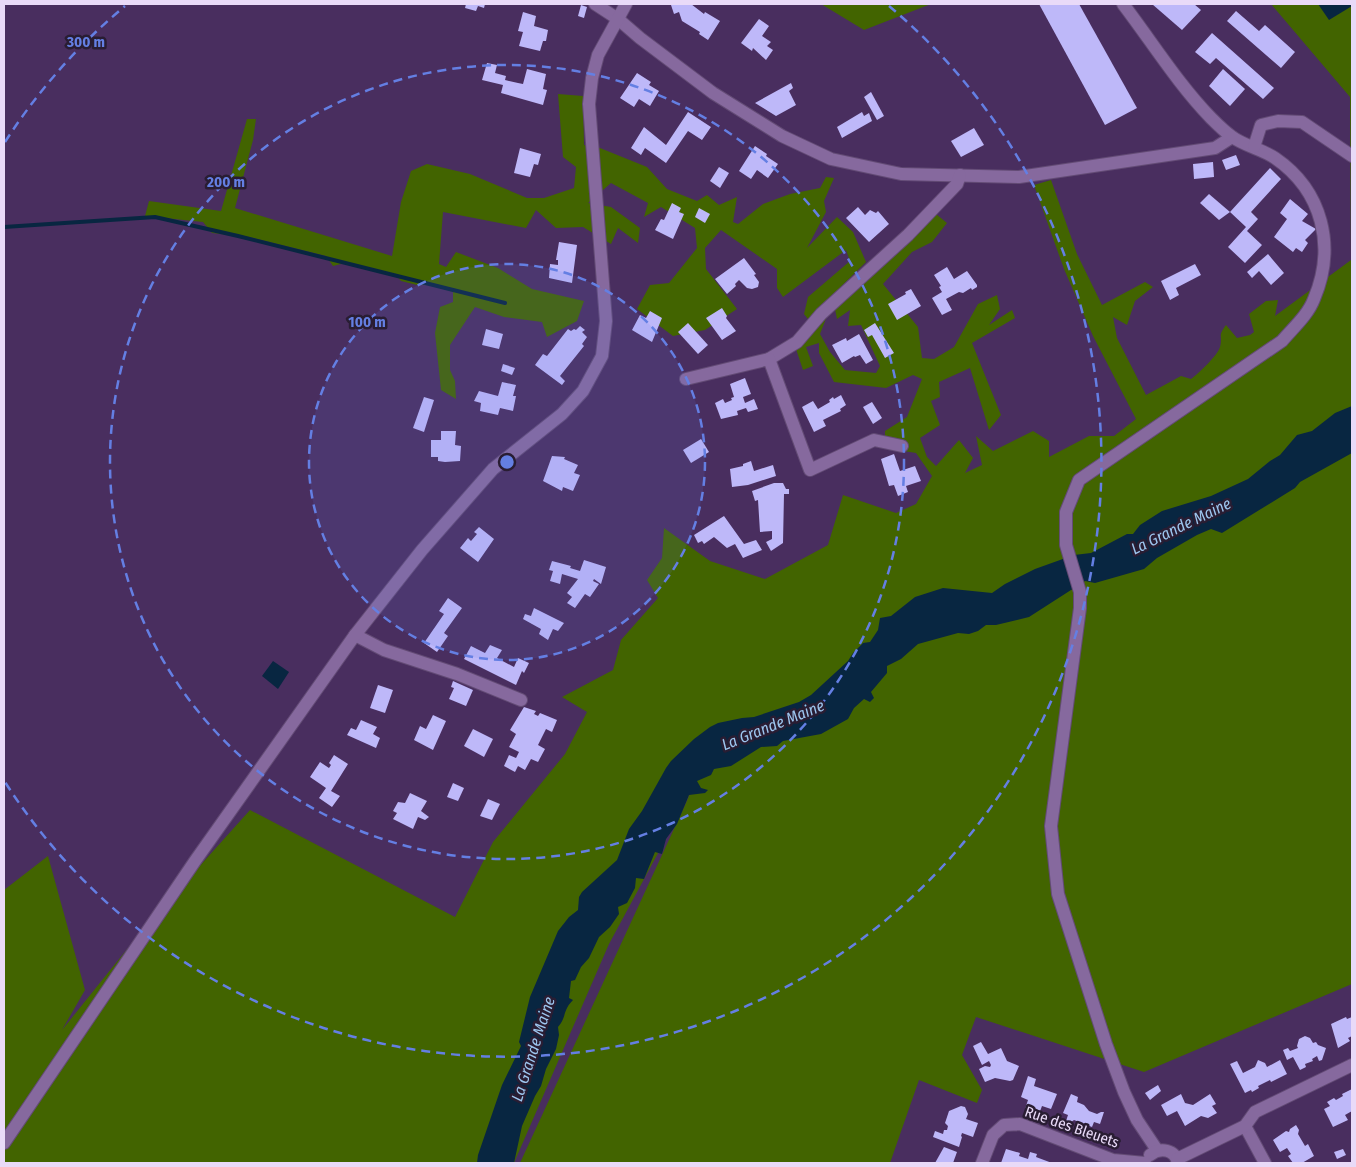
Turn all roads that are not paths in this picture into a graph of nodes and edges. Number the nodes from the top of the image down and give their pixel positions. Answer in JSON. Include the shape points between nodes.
{"nodes":[{"id":1,"x":595,"y":4,"type":"edge"},
{"id":2,"x":626,"y":4,"type":"edge"},
{"id":3,"x":1124,"y":4,"type":"edge"},
{"id":4,"x":618,"y":19,"type":"junction"},
{"id":5,"x":1232,"y":137,"type":"junction"},
{"id":6,"x":1254,"y":147,"type":"junction"},
{"id":7,"x":1352,"y":156,"type":"edge"},
{"id":8,"x":960,"y":176,"type":"junction"},
{"id":9,"x":769,"y":359,"type":"junction"},
{"id":10,"x":686,"y":379,"type":"dead end"},
{"id":11,"x":902,"y":446,"type":"dead end"},
{"id":12,"x":355,"y":635,"type":"junction"},
{"id":13,"x":521,"y":700,"type":"dead end"},
{"id":14,"x":1352,"y":1065,"type":"edge"},
{"id":15,"x":1244,"y":1126,"type":"junction"},
{"id":16,"x":4,"y":1143,"type":"edge"},
{"id":17,"x":1157,"y":1150,"type":"junction"},
{"id":18,"x":1178,"y":1161,"type":"edge"},
{"id":19,"x":982,"y":1163,"type":"edge"},
{"id":20,"x":1145,"y":1163,"type":"edge"},
{"id":21,"x":1265,"y":1163,"type":"edge"}],
"edges":[{"from":1,"to":4,"type":"street"},
{"from":2,"to":4,"type":"street"},
{"from":3,"to":5,"type":"street","via":[[1177,77],[1211,118]]},
{"from":4,"to":8,"type":"street","via":[[713,93],[782,136],[832,159],[901,174]]},
{"from":4,"to":12,"type":"street","via":[[598,55],[589,104],[606,321],[602,356],[584,391],[562,414],[493,469],[422,550]]},
{"from":5,"to":6,"type":"street"},
{"from":5,"to":8,"type":"street","via":[[1215,148],[1019,177]]},
{"from":6,"to":7,"type":"street","via":[[1262,125],[1278,121],[1302,122]]},
{"from":6,"to":17,"type":"street","via":[[1275,158],[1297,177],[1316,204],[1325,234],[1322,274],[1314,300],[1282,341],[1079,480],[1066,512],[1066,545],[1080,592],[1080,608],[1051,826],[1058,894],[1124,1092],[1137,1120]]},
{"from":8,"to":9,"type":"street","via":[[957,184],[908,235],[821,314],[797,342]]},
{"from":9,"to":10,"type":"street"},
{"from":9,"to":11,"type":"street","via":[[810,470],[874,440]]},
{"from":12,"to":13,"type":"street","via":[[384,650]]},
{"from":12,"to":16,"type":"street","via":[[195,861]]},
{"from":14,"to":15,"type":"street","via":[[1255,1112]]},
{"from":15,"to":18,"type":"street"},
{"from":15,"to":21,"type":"street"},
{"from":17,"to":18,"type":"street","via":[[1172,1152]]},
{"from":17,"to":20,"type":"street"},
{"from":19,"to":20,"type":"street","name":"Rue des Bleuets","via":[[993,1135],[1004,1125],[1020,1124],[1114,1160]]}]}
